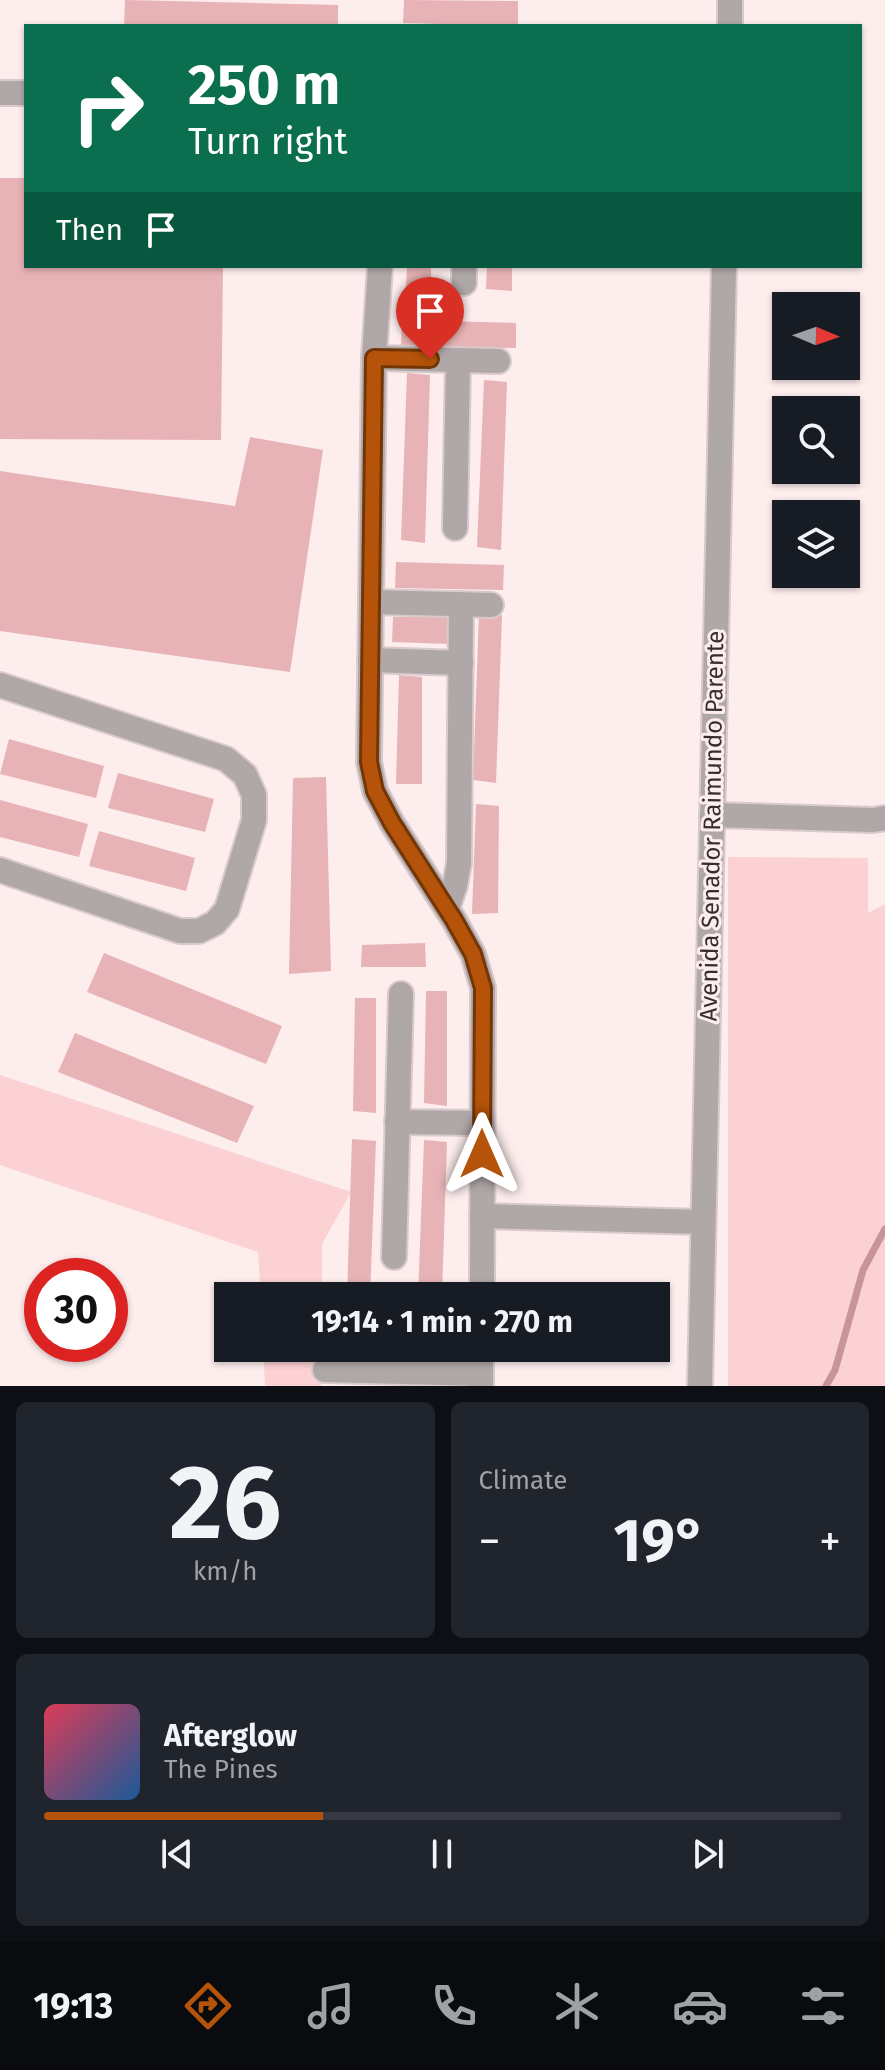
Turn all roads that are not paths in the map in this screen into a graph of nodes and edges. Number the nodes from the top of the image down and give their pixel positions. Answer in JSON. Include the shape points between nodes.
{"nodes":[{"id":1,"x":730,"y":0,"type":"edge"},
{"id":2,"x":730,"y":24,"type":"edge"},
{"id":3,"x":0,"y":93,"type":"edge"},
{"id":4,"x":24,"y":93,"type":"edge"},
{"id":5,"x":380,"y":268,"type":"edge"},
{"id":6,"x":724,"y":268,"type":"edge"},
{"id":7,"x":374,"y":358,"type":"junction"},
{"id":8,"x":458,"y":360,"type":"junction"},
{"id":9,"x":498,"y":361,"type":"dead end"},
{"id":10,"x":455,"y":528,"type":"dead end"},
{"id":11,"x":371,"y":602,"type":"junction"},
{"id":12,"x":461,"y":604,"type":"junction"},
{"id":13,"x":491,"y":605,"type":"dead end"},
{"id":14,"x":370,"y":660,"type":"junction"},
{"id":15,"x":461,"y":663,"type":"junction"},
{"id":16,"x":0,"y":685,"type":"edge"},
{"id":17,"x":712,"y":815,"type":"junction"},
{"id":18,"x":885,"y":818,"type":"edge"},
{"id":19,"x":0,"y":870,"type":"edge"},
{"id":20,"x":447,"y":909,"type":"junction"},
{"id":21,"x":401,"y":994,"type":"dead end"},
{"id":22,"x":397,"y":1122,"type":"junction"},
{"id":23,"x":482,"y":1123,"type":"junction"},
{"id":24,"x":482,"y":1216,"type":"junction"},
{"id":25,"x":703,"y":1222,"type":"junction"},
{"id":26,"x":394,"y":1257,"type":"dead end"},
{"id":27,"x":482,"y":1282,"type":"edge"},
{"id":28,"x":325,"y":1370,"type":"dead end"},
{"id":29,"x":381,"y":1379,"type":"edge"},
{"id":30,"x":481,"y":1380,"type":"edge"},
{"id":31,"x":700,"y":1386,"type":"edge"}],
"edges":[{"from":1,"to":2,"type":"street"},
{"from":3,"to":4,"type":"street"},
{"from":5,"to":7,"type":"street"},
{"from":6,"to":17,"type":"street","name":"Avenida Senador Raimundo Parente"},
{"from":7,"to":8,"type":"street"},
{"from":7,"to":11,"type":"street"},
{"from":8,"to":9,"type":"street"},
{"from":8,"to":10,"type":"street"},
{"from":11,"to":12,"type":"street"},
{"from":11,"to":14,"type":"street"},
{"from":12,"to":13,"type":"street"},
{"from":12,"to":15,"type":"street"},
{"from":14,"to":15,"type":"street"},
{"from":14,"to":20,"type":"street","via":[[369,762],[375,791]]},
{"from":15,"to":20,"type":"street","via":[[459,863]]},
{"from":16,"to":19,"type":"street","via":[[226,759],[245,775],[254,795],[254,820],[227,909],[199,931],[180,931]]},
{"from":17,"to":18,"type":"street"},
{"from":17,"to":25,"type":"street","name":"Avenida Senador Raimundo Parente"},
{"from":20,"to":23,"type":"street","via":[[473,954],[483,988]]},
{"from":21,"to":22,"type":"street"},
{"from":22,"to":23,"type":"street"},
{"from":22,"to":26,"type":"street"},
{"from":23,"to":24,"type":"street"},
{"from":24,"to":25,"type":"street"},
{"from":24,"to":27,"type":"street"},
{"from":25,"to":31,"type":"street","name":"Avenida Senador Raimundo Parente"},
{"from":28,"to":29,"type":"street"},
{"from":29,"to":30,"type":"street"}]}
